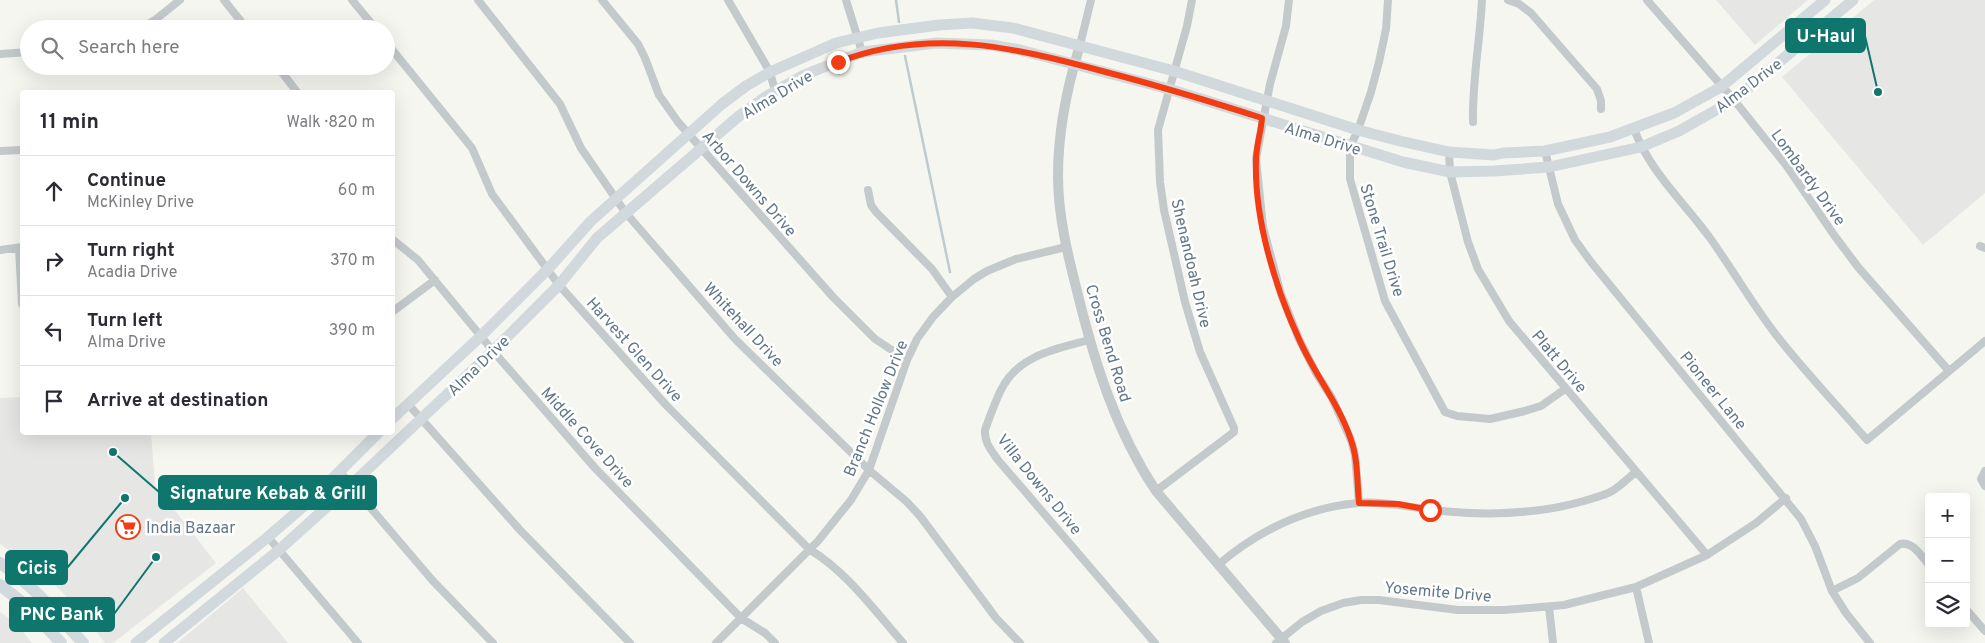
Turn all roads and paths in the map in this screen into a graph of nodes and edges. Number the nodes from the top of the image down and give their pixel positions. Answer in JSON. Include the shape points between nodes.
{"nodes":[{"id":1,"x":180,"y":0,"type":"edge"},
{"id":2,"x":224,"y":0,"type":"edge"},
{"id":3,"x":352,"y":0,"type":"edge"},
{"id":4,"x":478,"y":0,"type":"edge"},
{"id":5,"x":602,"y":0,"type":"edge"},
{"id":6,"x":728,"y":0,"type":"edge"},
{"id":7,"x":1091,"y":0,"type":"edge"},
{"id":8,"x":1192,"y":0,"type":"edge"},
{"id":9,"x":1289,"y":0,"type":"edge"},
{"id":10,"x":1388,"y":0,"type":"edge"},
{"id":11,"x":1482,"y":0,"type":"edge"},
{"id":12,"x":1508,"y":0,"type":"edge"},
{"id":13,"x":1647,"y":0,"type":"edge"},
{"id":14,"x":1825,"y":0,"type":"edge"},
{"id":15,"x":1832,"y":0,"type":"edge"},
{"id":16,"x":1853,"y":0,"type":"edge"},
{"id":17,"x":849,"y":2,"type":"edge"},
{"id":18,"x":1841,"y":10,"type":"junction"},
{"id":19,"x":155,"y":20,"type":"edge"},
{"id":20,"x":240,"y":20,"type":"edge"},
{"id":21,"x":369,"y":20,"type":"edge"},
{"id":22,"x":859,"y":38,"type":"junction"},
{"id":23,"x":1080,"y":45,"type":"junction"},
{"id":24,"x":862,"y":52,"type":"junction"},
{"id":25,"x":20,"y":53,"type":"edge"},
{"id":26,"x":395,"y":53,"type":"edge"},
{"id":27,"x":0,"y":54,"type":"edge"},
{"id":28,"x":1074,"y":63,"type":"junction"},
{"id":29,"x":1174,"y":71,"type":"junction"},
{"id":30,"x":770,"y":72,"type":"junction"},
{"id":31,"x":284,"y":75,"type":"edge"},
{"id":32,"x":1721,"y":86,"type":"junction"},
{"id":33,"x":1169,"y":88,"type":"junction"},
{"id":34,"x":295,"y":90,"type":"edge"},
{"id":35,"x":775,"y":91,"type":"junction"},
{"id":36,"x":1267,"y":100,"type":"junction"},
{"id":37,"x":1734,"y":100,"type":"junction"},
{"id":38,"x":1601,"y":109,"type":"dead end"},
{"id":39,"x":1262,"y":118,"type":"junction"},
{"id":40,"x":1473,"y":122,"type":"dead end"},
{"id":41,"x":1634,"y":128,"type":"junction"},
{"id":42,"x":1358,"y":130,"type":"junction"},
{"id":43,"x":689,"y":134,"type":"junction"},
{"id":44,"x":1350,"y":146,"type":"junction"},
{"id":45,"x":1641,"y":147,"type":"junction"},
{"id":46,"x":701,"y":148,"type":"junction"},
{"id":47,"x":20,"y":150,"type":"edge"},
{"id":48,"x":0,"y":151,"type":"edge"},
{"id":49,"x":1545,"y":151,"type":"junction"},
{"id":50,"x":1448,"y":152,"type":"junction"},
{"id":51,"x":1549,"y":167,"type":"junction"},
{"id":52,"x":1450,"y":172,"type":"junction"},
{"id":53,"x":868,"y":190,"type":"dead end"},
{"id":54,"x":616,"y":200,"type":"junction"},
{"id":55,"x":626,"y":212,"type":"junction"},
{"id":56,"x":395,"y":241,"type":"edge"},
{"id":57,"x":1066,"y":246,"type":"junction"},
{"id":58,"x":20,"y":247,"type":"edge"},
{"id":59,"x":0,"y":250,"type":"edge"},
{"id":60,"x":548,"y":269,"type":"junction"},
{"id":61,"x":434,"y":280,"type":"junction"},
{"id":62,"x":559,"y":285,"type":"junction"},
{"id":63,"x":952,"y":297,"type":"junction"},
{"id":64,"x":395,"y":310,"type":"edge"},
{"id":65,"x":481,"y":336,"type":"junction"},
{"id":66,"x":1089,"y":340,"type":"junction"},
{"id":67,"x":1985,"y":341,"type":"edge"},
{"id":68,"x":493,"y":351,"type":"junction"},
{"id":69,"x":907,"y":360,"type":"junction"},
{"id":70,"x":1949,"y":371,"type":"junction"},
{"id":71,"x":1565,"y":389,"type":"junction"},
{"id":72,"x":408,"y":404,"type":"junction"},
{"id":73,"x":395,"y":416,"type":"edge"},
{"id":74,"x":421,"y":419,"type":"junction"},
{"id":75,"x":376,"y":435,"type":"edge"},
{"id":76,"x":869,"y":470,"type":"junction"},
{"id":77,"x":340,"y":472,"type":"junction"},
{"id":78,"x":1636,"y":472,"type":"junction"},
{"id":79,"x":1983,"y":473,"type":"edge"},
{"id":80,"x":350,"y":485,"type":"junction"},
{"id":81,"x":1985,"y":486,"type":"edge"},
{"id":82,"x":1156,"y":491,"type":"junction"},
{"id":83,"x":1786,"y":498,"type":"junction"},
{"id":84,"x":1359,"y":503,"type":"junction"},
{"id":85,"x":268,"y":538,"type":"junction"},
{"id":86,"x":809,"y":549,"type":"junction"},
{"id":87,"x":279,"y":550,"type":"junction"},
{"id":88,"x":1707,"y":555,"type":"junction"},
{"id":89,"x":1925,"y":560,"type":"edge"},
{"id":90,"x":0,"y":563,"type":"edge"},
{"id":91,"x":1218,"y":565,"type":"junction"},
{"id":92,"x":0,"y":585,"type":"edge"},
{"id":93,"x":1636,"y":587,"type":"junction"},
{"id":94,"x":1832,"y":591,"type":"junction"},
{"id":95,"x":1550,"y":607,"type":"junction"},
{"id":96,"x":177,"y":609,"type":"junction"},
{"id":97,"x":1970,"y":614,"type":"edge"},
{"id":98,"x":741,"y":618,"type":"junction"},
{"id":99,"x":188,"y":623,"type":"junction"},
{"id":100,"x":1985,"y":631,"type":"edge"},
{"id":101,"x":1281,"y":642,"type":"edge"},
{"id":102,"x":61,"y":643,"type":"edge"},
{"id":103,"x":83,"y":643,"type":"edge"},
{"id":104,"x":136,"y":643,"type":"edge"},
{"id":105,"x":164,"y":643,"type":"edge"},
{"id":106,"x":358,"y":643,"type":"edge"},
{"id":107,"x":493,"y":643,"type":"edge"},
{"id":108,"x":630,"y":643,"type":"edge"},
{"id":109,"x":716,"y":643,"type":"edge"},
{"id":110,"x":775,"y":643,"type":"edge"},
{"id":111,"x":903,"y":643,"type":"edge"},
{"id":112,"x":1020,"y":643,"type":"edge"},
{"id":113,"x":1155,"y":643,"type":"edge"},
{"id":114,"x":1553,"y":643,"type":"edge"},
{"id":115,"x":1649,"y":643,"type":"edge"},
{"id":116,"x":1870,"y":643,"type":"edge"}],
"edges":[{"from":1,"to":19,"type":"street"},
{"from":2,"to":20,"type":"street"},
{"from":3,"to":21,"type":"street"},
{"from":4,"to":54,"type":"street","name":"Whitehall Drive","via":[[560,104],[581,148]]},
{"from":5,"to":43,"type":"street","name":"Arbor Downs Drive","via":[[638,44],[659,95]]},
{"from":6,"to":30,"type":"street"},
{"from":7,"to":23,"type":"street","name":"Cross Bend Road"},
{"from":8,"to":29,"type":"street","name":"Shenandoah Drive"},
{"from":9,"to":36,"type":"street","via":[[1286,26]]},
{"from":10,"to":42,"type":"street","name":"Stone Trail Drive","via":[[1379,62]]},
{"from":11,"to":40,"type":"street"},
{"from":12,"to":38,"type":"street","via":[[1531,12],[1597,89]]},
{"from":13,"to":32,"type":"street","name":"Lombardy Drive"},
{"from":14,"to":32,"type":"main road","name":"Alma Drive"},
{"from":15,"to":18,"type":"main road"},
{"from":16,"to":18,"type":"main road","name":"Alma Drive"},
{"from":17,"to":22,"type":"street"},
{"from":18,"to":37,"type":"main road","name":"Alma Drive"},
{"from":22,"to":23,"type":"main road","name":"Alma Drive","via":[[924,26],[972,23],[1013,28]]},
{"from":22,"to":24,"type":"street"},
{"from":22,"to":30,"type":"main road","name":"Alma Drive","via":[[836,43]]},
{"from":23,"to":28,"type":"street","name":"Cross Bend Road"},
{"from":23,"to":29,"type":"main road","name":"Alma Drive"},
{"from":24,"to":28,"type":"main road","name":"Alma Drive","via":[[936,42],[965,43],[1020,50]]},
{"from":24,"to":35,"type":"main road","name":"Alma Drive","via":[[804,75]]},
{"from":25,"to":27,"type":"street"},
{"from":26,"to":60,"type":"street","name":"Harvest Glen Drive","via":[[472,148],[492,194]]},
{"from":28,"to":33,"type":"main road","name":"Alma Drive"},
{"from":28,"to":57,"type":"street","name":"Cross Bend Road","via":[[1064,102],[1058,176]]},
{"from":29,"to":33,"type":"street","name":"Shenandoah Drive"},
{"from":29,"to":36,"type":"main road","name":"Alma Drive"},
{"from":30,"to":35,"type":"street"},
{"from":30,"to":43,"type":"main road","name":"Alma Drive","via":[[746,86]]},
{"from":31,"to":34,"type":"street"},
{"from":32,"to":37,"type":"street","name":"Lombardy Drive"},
{"from":32,"to":41,"type":"main road","name":"Alma Drive","via":[[1674,113]]},
{"from":33,"to":39,"type":"main road","name":"Alma Drive"},
{"from":33,"to":82,"type":"street","name":"Shenandoah Drive","via":[[1158,130],[1164,210],[1200,352],[1234,432]]},
{"from":35,"to":46,"type":"main road","name":"Alma Drive"},
{"from":36,"to":39,"type":"street"},
{"from":36,"to":42,"type":"main road","name":"Alma Drive"},
{"from":37,"to":45,"type":"main road","name":"Alma Drive","via":[[1679,131]]},
{"from":37,"to":70,"type":"street","name":"Lombardy Drive","via":[[1786,165],[1858,267]]},
{"from":39,"to":44,"type":"main road","name":"Alma Drive"},
{"from":39,"to":84,"type":"street","via":[[1256,159],[1262,227],[1298,339],[1332,398],[1351,440]]},
{"from":41,"to":45,"type":"street"},
{"from":41,"to":49,"type":"main road","name":"Alma Drive","via":[[1610,137]]},
{"from":42,"to":44,"type":"street","name":"Stone Trail Drive"},
{"from":42,"to":50,"type":"main road","name":"Alma Drive"},
{"from":43,"to":46,"type":"street","name":"Arbor Downs Drive"},
{"from":43,"to":54,"type":"main road","name":"Alma Drive"},
{"from":44,"to":52,"type":"main road","name":"Alma Drive"},
{"from":44,"to":71,"type":"street","name":"Stone Trail Drive","via":[[1350,179],[1385,301],[1445,412],[1490,419],[1541,406]]},
{"from":45,"to":51,"type":"main road","name":"Alma Drive"},
{"from":45,"to":70,"type":"street","via":[[1658,174],[1709,236],[1754,306],[1867,440]]},
{"from":46,"to":55,"type":"main road","name":"Alma Drive"},
{"from":46,"to":69,"type":"street","name":"Arbor Downs Drive","via":[[833,297],[875,339]]},
{"from":47,"to":48,"type":"street"},
{"from":49,"to":50,"type":"main road","name":"Alma Drive","via":[[1494,155]]},
{"from":49,"to":51,"type":"street","name":"Pioneer Lane"},
{"from":50,"to":52,"type":"street","name":"Platt Drive"},
{"from":51,"to":52,"type":"main road","name":"Alma Drive"},
{"from":51,"to":83,"type":"street","name":"Pioneer Lane","via":[[1566,223],[1586,254]]},
{"from":52,"to":71,"type":"street","name":"Platt Drive","via":[[1468,242],[1482,276],[1509,321]]},
{"from":53,"to":63,"type":"street","via":[[876,212],[932,269]]},
{"from":54,"to":55,"type":"street","name":"Whitehall Drive"},
{"from":54,"to":60,"type":"main road","name":"Alma Drive","via":[[591,221]]},
{"from":55,"to":62,"type":"main road","name":"Alma Drive","via":[[597,238]]},
{"from":55,"to":76,"type":"street","name":"Whitehall Drive","via":[[735,338]]},
{"from":56,"to":61,"type":"street","name":"Middle Cove Drive","via":[[418,260]]},
{"from":57,"to":63,"type":"street","name":"Branch Hollow Drive","via":[[995,267]]},
{"from":57,"to":66,"type":"street","name":"Cross Bend Road"},
{"from":58,"to":59,"type":"street"},
{"from":60,"to":62,"type":"street","name":"Harvest Glen Drive"},
{"from":60,"to":65,"type":"main road","name":"Alma Drive"},
{"from":61,"to":64,"type":"street"},
{"from":61,"to":65,"type":"street","name":"Middle Cove Drive"},
{"from":62,"to":68,"type":"main road","name":"Alma Drive"},
{"from":62,"to":86,"type":"street","name":"Harvest Glen Drive","via":[[666,405]]},
{"from":63,"to":69,"type":"street","name":"Branch Hollow Drive","via":[[917,339]]},
{"from":65,"to":68,"type":"street","name":"Middle Cove Drive"},
{"from":65,"to":72,"type":"main road","name":"Alma Drive"},
{"from":66,"to":82,"type":"street","name":"Cross Bend Road","via":[[1116,416]]},
{"from":66,"to":113,"type":"street","name":"Villa Downs Drive","via":[[1041,354],[1015,370],[1001,390],[985,430],[986,443]]},
{"from":67,"to":70,"type":"street"},
{"from":68,"to":74,"type":"main road","name":"Alma Drive"},
{"from":68,"to":98,"type":"street","name":"Middle Cove Drive","via":[[595,468]]},
{"from":69,"to":76,"type":"street","name":"Branch Hollow Drive"},
{"from":71,"to":78,"type":"street","name":"Platt Drive"},
{"from":72,"to":73,"type":"main road","name":"Alma Drive"},
{"from":72,"to":74,"type":"street"},
{"from":74,"to":80,"type":"main road","name":"Alma Drive"},
{"from":74,"to":108,"type":"street","via":[[539,550]]},
{"from":75,"to":77,"type":"main road"},
{"from":76,"to":86,"type":"street","name":"Branch Hollow Drive","via":[[830,528]]},
{"from":76,"to":112,"type":"street","name":"Whitehall Drive","via":[[920,516],[996,618]]},
{"from":77,"to":80,"type":"street"},
{"from":77,"to":85,"type":"main road"},
{"from":78,"to":84,"type":"street","via":[[1604,495],[1536,511],[1468,514],[1398,504]]},
{"from":78,"to":88,"type":"street","name":"Platt Drive"},
{"from":79,"to":81,"type":"street","via":[[1981,479]]},
{"from":80,"to":87,"type":"main road","name":"Alma Drive"},
{"from":80,"to":107,"type":"street","via":[[433,581]]},
{"from":82,"to":91,"type":"street","name":"Cross Bend Road"},
{"from":83,"to":88,"type":"street","name":"Yosemite Drive","via":[[1756,523]]},
{"from":83,"to":94,"type":"street","name":"Pioneer Lane","via":[[1810,534]]},
{"from":84,"to":91,"type":"street","via":[[1332,507],[1284,522],[1259,534]]},
{"from":85,"to":87,"type":"street"},
{"from":85,"to":96,"type":"main road"},
{"from":86,"to":98,"type":"street","name":"Branch Hollow Drive"},
{"from":86,"to":111,"type":"street","name":"Harvest Glen Drive","via":[[842,574]]},
{"from":87,"to":99,"type":"main road","name":"Alma Drive"},
{"from":87,"to":106,"type":"street"},
{"from":88,"to":93,"type":"street","name":"Yosemite Drive"},
{"from":89,"to":94,"type":"street","via":[[1913,546],[1900,544],[1858,578]]},
{"from":90,"to":103,"type":"main road","via":[[22,578],[49,604]]},
{"from":91,"to":101,"type":"street","name":"Cross Bend Road"},
{"from":92,"to":102,"type":"main road","via":[[28,607]]},
{"from":93,"to":95,"type":"street","name":"Yosemite Drive"},
{"from":93,"to":115,"type":"street"},
{"from":94,"to":116,"type":"street","name":"Pioneer Lane"},
{"from":95,"to":101,"type":"street","name":"Yosemite Drive","via":[[1458,610],[1361,600],[1321,611],[1302,622]]},
{"from":95,"to":114,"type":"street"},
{"from":96,"to":99,"type":"main road"},
{"from":96,"to":104,"type":"main road"},
{"from":97,"to":100,"type":"street"},
{"from":98,"to":109,"type":"street","name":"Branch Hollow Drive"},
{"from":98,"to":110,"type":"street","name":"Middle Cove Drive"},
{"from":99,"to":105,"type":"main road","name":"Alma Drive"}]}
